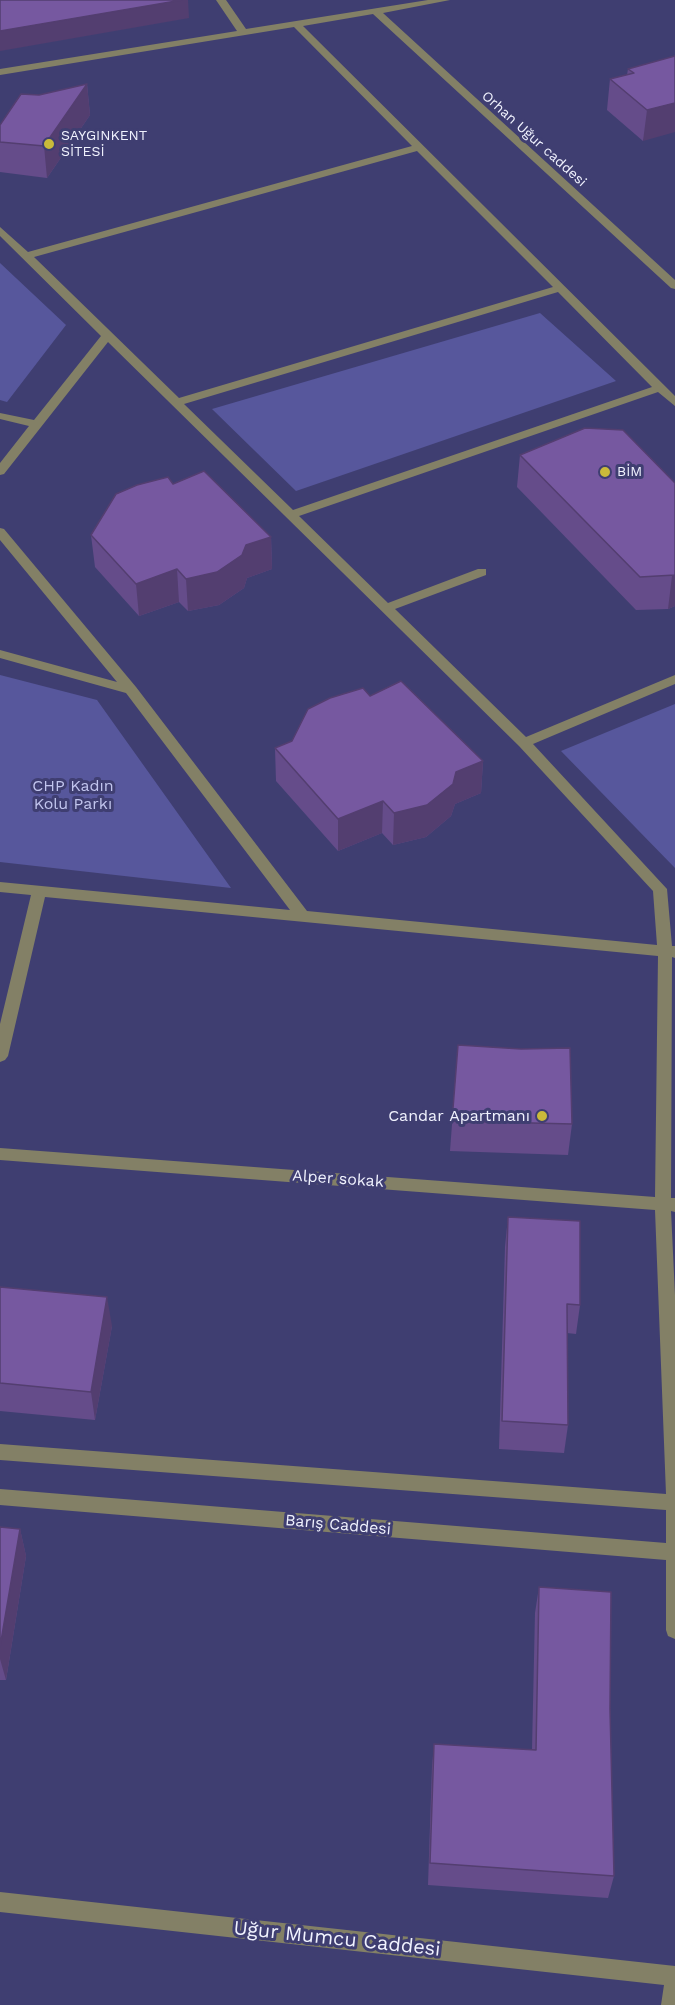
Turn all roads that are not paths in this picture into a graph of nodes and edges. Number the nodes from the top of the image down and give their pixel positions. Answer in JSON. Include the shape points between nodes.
{"nodes":[{"id":1,"x":221,"y":0,"type":"edge"},
{"id":2,"x":445,"y":0,"type":"edge"},
{"id":3,"x":375,"y":11,"type":"junction"},
{"id":4,"x":296,"y":24,"type":"junction"},
{"id":5,"x":243,"y":32,"type":"junction"},
{"id":6,"x":0,"y":72,"type":"edge"},
{"id":7,"x":419,"y":147,"type":"junction"},
{"id":8,"x":0,"y":230,"type":"edge"},
{"id":9,"x":25,"y":256,"type":"junction"},
{"id":10,"x":674,"y":284,"type":"edge"},
{"id":11,"x":561,"y":288,"type":"junction"},
{"id":12,"x":106,"y":337,"type":"junction"},
{"id":13,"x":659,"y":388,"type":"junction"},
{"id":14,"x":175,"y":403,"type":"junction"},
{"id":15,"x":675,"y":403,"type":"edge"},
{"id":16,"x":0,"y":416,"type":"edge"},
{"id":17,"x":35,"y":424,"type":"junction"},
{"id":18,"x":0,"y":471,"type":"edge"},
{"id":19,"x":290,"y":514,"type":"junction"},
{"id":20,"x":0,"y":532,"type":"edge"},
{"id":21,"x":482,"y":572,"type":"dead end"},
{"id":22,"x":386,"y":608,"type":"junction"},
{"id":23,"x":0,"y":654,"type":"edge"},
{"id":24,"x":675,"y":679,"type":"edge"},
{"id":25,"x":131,"y":690,"type":"junction"},
{"id":26,"x":524,"y":743,"type":"junction"},
{"id":27,"x":0,"y":887,"type":"edge"},
{"id":28,"x":39,"y":890,"type":"junction"},
{"id":29,"x":303,"y":916,"type":"junction"},
{"id":30,"x":670,"y":951,"type":"edge"},
{"id":31,"x":0,"y":1056,"type":"edge"},
{"id":32,"x":0,"y":1154,"type":"edge"},
{"id":33,"x":669,"y":1205,"type":"edge"},
{"id":34,"x":0,"y":1452,"type":"edge"},
{"id":35,"x":0,"y":1497,"type":"edge"},
{"id":36,"x":675,"y":1503,"type":"edge"},
{"id":37,"x":675,"y":1552,"type":"edge"},
{"id":38,"x":675,"y":1630,"type":"edge"},
{"id":39,"x":0,"y":1902,"type":"edge"},
{"id":40,"x":675,"y":1978,"type":"edge"},
{"id":41,"x":671,"y":2005,"type":"edge"}],
"edges":[{"from":1,"to":5,"type":"street"},
{"from":2,"to":3,"type":"street"},
{"from":3,"to":4,"type":"street"},
{"from":3,"to":10,"type":"street","name":"Orhan Uğur caddesi"},
{"from":4,"to":5,"type":"street"},
{"from":4,"to":7,"type":"street"},
{"from":5,"to":6,"type":"street"},
{"from":7,"to":9,"type":"street"},
{"from":7,"to":11,"type":"street"},
{"from":8,"to":9,"type":"street"},
{"from":9,"to":12,"type":"street"},
{"from":11,"to":13,"type":"street"},
{"from":11,"to":14,"type":"street"},
{"from":12,"to":14,"type":"street"},
{"from":12,"to":17,"type":"street"},
{"from":13,"to":15,"type":"street"},
{"from":13,"to":19,"type":"street"},
{"from":14,"to":19,"type":"street"},
{"from":16,"to":17,"type":"street"},
{"from":17,"to":18,"type":"street"},
{"from":19,"to":22,"type":"street"},
{"from":20,"to":25,"type":"street"},
{"from":21,"to":22,"type":"street"},
{"from":22,"to":26,"type":"street"},
{"from":23,"to":25,"type":"street"},
{"from":24,"to":26,"type":"street"},
{"from":25,"to":29,"type":"street"},
{"from":26,"to":30,"type":"street","via":[[660,889]]},
{"from":27,"to":28,"type":"street"},
{"from":28,"to":29,"type":"street"},
{"from":28,"to":31,"type":"street"},
{"from":29,"to":30,"type":"street"},
{"from":30,"to":33,"type":"street"},
{"from":32,"to":33,"type":"street","name":"Alper sokak"},
{"from":33,"to":36,"type":"street"},
{"from":34,"to":36,"type":"street"},
{"from":35,"to":37,"type":"street","name":"Barış Caddesi"},
{"from":36,"to":37,"type":"street"},
{"from":37,"to":38,"type":"street"},
{"from":39,"to":40,"type":"street","name":"Uğur Mumcu Caddesi"},
{"from":40,"to":41,"type":"street"}]}
